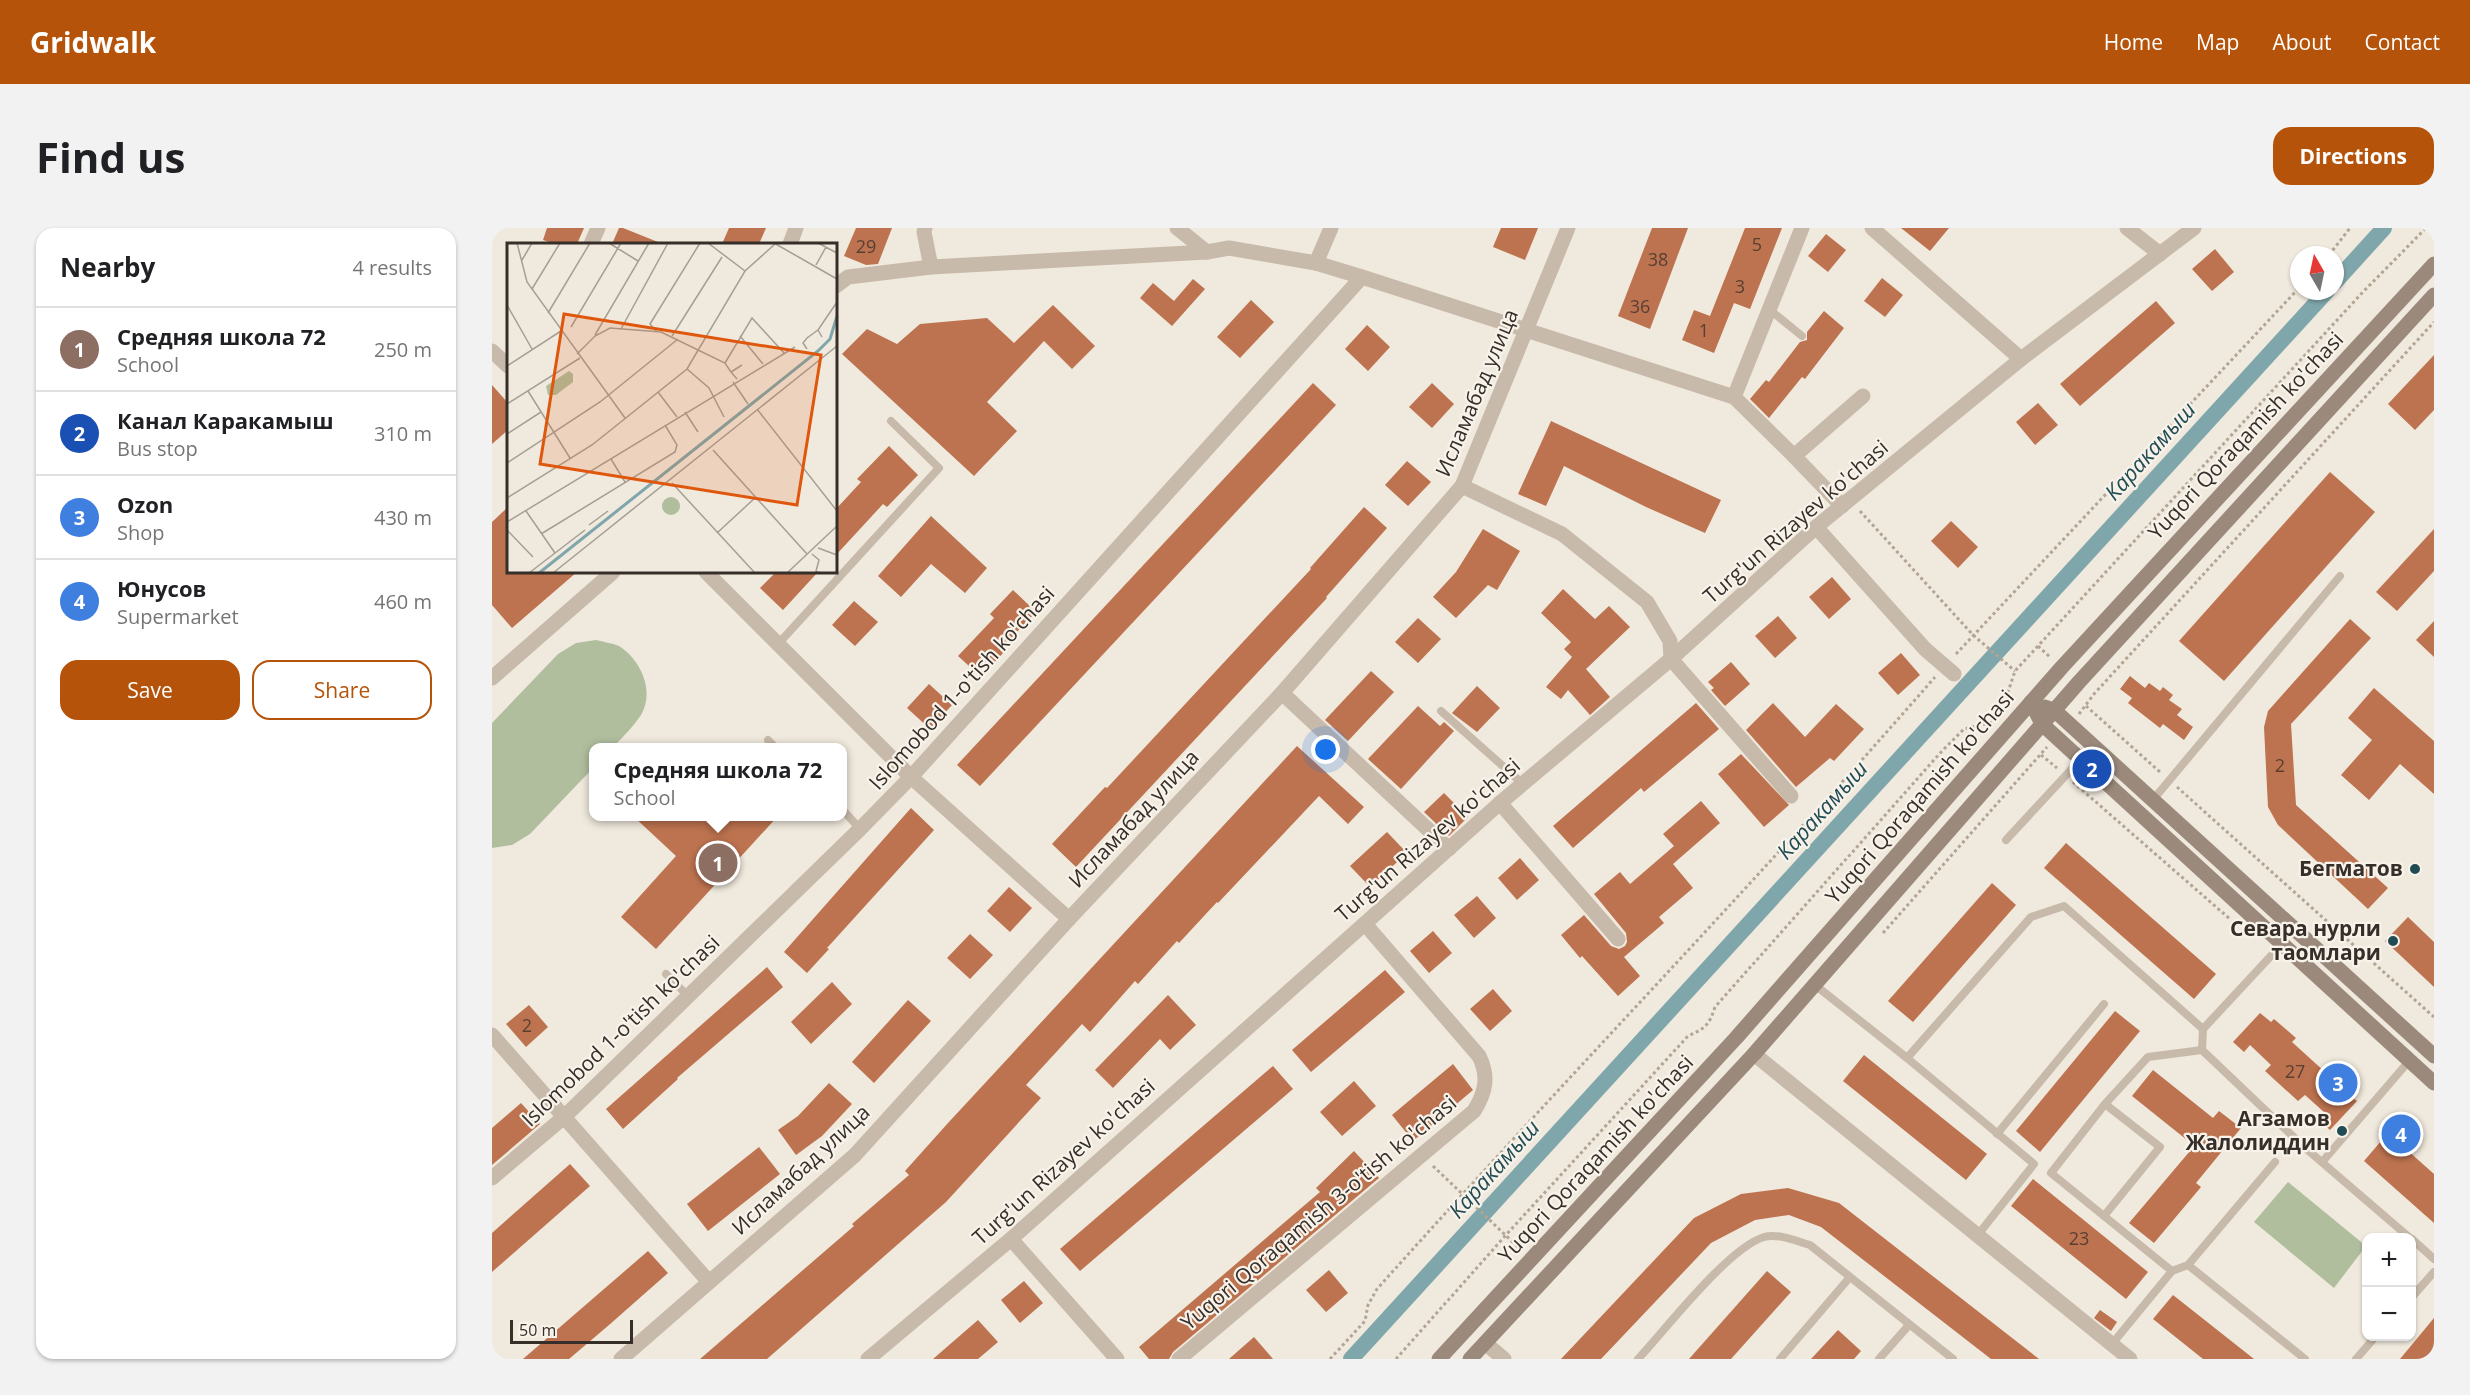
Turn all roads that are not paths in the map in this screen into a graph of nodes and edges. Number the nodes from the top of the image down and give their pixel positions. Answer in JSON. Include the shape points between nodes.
{"nodes":[{"id":1,"x":598,"y":228,"type":"edge"},
{"id":2,"x":796,"y":228,"type":"edge"},
{"id":3,"x":925,"y":228,"type":"edge"},
{"id":4,"x":1178,"y":228,"type":"edge"},
{"id":5,"x":1331,"y":228,"type":"edge"},
{"id":6,"x":1568,"y":228,"type":"edge"},
{"id":7,"x":1802,"y":228,"type":"edge"},
{"id":8,"x":1872,"y":228,"type":"edge"},
{"id":9,"x":2127,"y":228,"type":"edge"},
{"id":10,"x":2194,"y":228,"type":"edge"},
{"id":11,"x":591,"y":243,"type":"edge"},
{"id":12,"x":790,"y":243,"type":"edge"},
{"id":13,"x":1207,"y":252,"type":"junction"},
{"id":14,"x":2160,"y":254,"type":"junction"},
{"id":15,"x":1316,"y":263,"type":"junction"},
{"id":16,"x":2434,"y":264,"type":"edge"},
{"id":17,"x":931,"y":267,"type":"junction"},
{"id":18,"x":1362,"y":277,"type":"junction"},
{"id":19,"x":837,"y":285,"type":"edge"},
{"id":20,"x":2434,"y":295,"type":"edge"},
{"id":21,"x":1770,"y":310,"type":"junction"},
{"id":22,"x":1527,"y":331,"type":"junction"},
{"id":23,"x":1803,"y":336,"type":"dead end"},
{"id":24,"x":492,"y":351,"type":"edge"},
{"id":25,"x":2021,"y":359,"type":"junction"},
{"id":26,"x":507,"y":365,"type":"edge"},
{"id":27,"x":1863,"y":396,"type":"dead end"},
{"id":28,"x":1734,"y":397,"type":"junction"},
{"id":29,"x":891,"y":421,"type":"dead end"},
{"id":30,"x":1794,"y":456,"type":"junction"},
{"id":31,"x":1462,"y":486,"type":"junction"},
{"id":32,"x":1846,"y":503,"type":"junction"},
{"id":33,"x":1816,"y":527,"type":"junction"},
{"id":34,"x":612,"y":573,"type":"edge"},
{"id":35,"x":707,"y":573,"type":"edge"},
{"id":36,"x":2340,"y":576,"type":"dead end"},
{"id":37,"x":779,"y":643,"type":"junction"},
{"id":38,"x":1671,"y":659,"type":"junction"},
{"id":39,"x":1950,"y":670,"type":"road end"},
{"id":40,"x":492,"y":678,"type":"edge"},
{"id":41,"x":1282,"y":693,"type":"junction"},
{"id":42,"x":2031,"y":702,"type":"junction"},
{"id":43,"x":2054,"y":710,"type":"junction"},
{"id":44,"x":1441,"y":711,"type":"dead end"},
{"id":45,"x":2042,"y":724,"type":"junction"},
{"id":46,"x":768,"y":740,"type":"dead end"},
{"id":47,"x":771,"y":743,"type":"edge"},
{"id":48,"x":2081,"y":759,"type":"junction"},
{"id":49,"x":911,"y":777,"type":"junction"},
{"id":50,"x":1522,"y":784,"type":"junction"},
{"id":51,"x":1791,"y":796,"type":"dead end"},
{"id":52,"x":2152,"y":801,"type":"junction"},
{"id":53,"x":1500,"y":803,"type":"junction"},
{"id":54,"x":847,"y":815,"type":"edge"},
{"id":55,"x":860,"y":830,"type":"junction"},
{"id":56,"x":2006,"y":840,"type":"dead end"},
{"id":57,"x":1449,"y":849,"type":"junction"},
{"id":58,"x":1069,"y":919,"type":"junction"},
{"id":59,"x":1365,"y":924,"type":"junction"},
{"id":60,"x":1618,"y":939,"type":"dead end"},
{"id":61,"x":2282,"y":944,"type":"junction"},
{"id":62,"x":666,"y":974,"type":"dead end"},
{"id":63,"x":1815,"y":985,"type":"junction"},
{"id":64,"x":688,"y":996,"type":"junction"},
{"id":65,"x":2104,"y":1004,"type":"dead end"},
{"id":66,"x":2204,"y":1029,"type":"junction"},
{"id":67,"x":492,"y":1035,"type":"edge"},
{"id":68,"x":2202,"y":1050,"type":"junction"},
{"id":69,"x":1754,"y":1054,"type":"junction"},
{"id":70,"x":2434,"y":1056,"type":"edge"},
{"id":71,"x":1907,"y":1058,"type":"junction"},
{"id":72,"x":2409,"y":1061,"type":"junction"},
{"id":73,"x":2434,"y":1083,"type":"edge"},
{"id":74,"x":2105,"y":1104,"type":"junction"},
{"id":75,"x":564,"y":1117,"type":"junction"},
{"id":76,"x":1997,"y":1134,"type":"junction"},
{"id":77,"x":2323,"y":1161,"type":"junction"},
{"id":78,"x":2275,"y":1162,"type":"dead end"},
{"id":79,"x":492,"y":1178,"type":"edge"},
{"id":80,"x":2104,"y":1216,"type":"junction"},
{"id":81,"x":2404,"y":1233,"type":"edge"},
{"id":82,"x":1977,"y":1236,"type":"junction"},
{"id":83,"x":1011,"y":1239,"type":"junction"},
{"id":84,"x":2416,"y":1243,"type":"edge"},
{"id":85,"x":2434,"y":1259,"type":"edge"},
{"id":86,"x":2188,"y":1265,"type":"junction"},
{"id":87,"x":2172,"y":1270,"type":"junction"},
{"id":88,"x":2434,"y":1272,"type":"edge"},
{"id":89,"x":1850,"y":1277,"type":"junction"},
{"id":90,"x":709,"y":1282,"type":"junction"},
{"id":91,"x":2416,"y":1292,"type":"edge"},
{"id":92,"x":1909,"y":1325,"type":"junction"},
{"id":93,"x":2372,"y":1341,"type":"edge"},
{"id":94,"x":1485,"y":1343,"type":"junction"},
{"id":95,"x":2119,"y":1353,"type":"edge"},
{"id":96,"x":621,"y":1359,"type":"edge"},
{"id":97,"x":868,"y":1359,"type":"edge"},
{"id":98,"x":1117,"y":1359,"type":"edge"},
{"id":99,"x":1179,"y":1359,"type":"edge"},
{"id":100,"x":1439,"y":1359,"type":"edge"},
{"id":101,"x":1470,"y":1359,"type":"edge"},
{"id":102,"x":1504,"y":1359,"type":"edge"},
{"id":103,"x":1638,"y":1359,"type":"edge"},
{"id":104,"x":1780,"y":1359,"type":"edge"},
{"id":105,"x":1879,"y":1359,"type":"edge"},
{"id":106,"x":1953,"y":1359,"type":"edge"},
{"id":107,"x":2305,"y":1359,"type":"edge"},
{"id":108,"x":2356,"y":1359,"type":"edge"}],
"edges":[{"from":1,"to":11,"type":"street"},
{"from":2,"to":12,"type":"street"},
{"from":3,"to":17,"type":"street"},
{"from":4,"to":13,"type":"street"},
{"from":5,"to":15,"type":"street"},
{"from":6,"to":22,"type":"street","name":"Исламабад улица"},
{"from":7,"to":21,"type":"street"},
{"from":8,"to":25,"type":"street"},
{"from":9,"to":14,"type":"street"},
{"from":10,"to":14,"type":"street","name":"Turg'un Rizayev ko'chasi"},
{"from":13,"to":15,"type":"street","via":[[1229,248]]},
{"from":13,"to":17,"type":"street"},
{"from":14,"to":25,"type":"street","name":"Turg'un Rizayev ko'chasi"},
{"from":15,"to":18,"type":"street"},
{"from":16,"to":42,"type":"main road","name":"Yuqori Qoraqamish ko'chasi"},
{"from":17,"to":19,"type":"street","via":[[848,277]]},
{"from":18,"to":22,"type":"street"},
{"from":18,"to":49,"type":"street","name":"Islomobod 1-o'tish ko'chasi"},
{"from":20,"to":43,"type":"main road","name":"Yuqori Qoraqamish ko'chasi"},
{"from":21,"to":23,"type":"lane"},
{"from":21,"to":28,"type":"street"},
{"from":22,"to":28,"type":"street"},
{"from":22,"to":31,"type":"street","name":"Исламабад улица"},
{"from":24,"to":26,"type":"street"},
{"from":25,"to":32,"type":"street","name":"Turg'un Rizayev ko'chasi"},
{"from":27,"to":30,"type":"street"},
{"from":28,"to":30,"type":"street"},
{"from":29,"to":37,"type":"lane","via":[[939,468]]},
{"from":30,"to":32,"type":"street"},
{"from":31,"to":38,"type":"street","via":[[1562,534],[1647,602],[1670,641]]},
{"from":31,"to":41,"type":"street","name":"Исламабад улица"},
{"from":32,"to":33,"type":"street","name":"Turg'un Rizayev ko'chasi"},
{"from":33,"to":38,"type":"street","name":"Turg'un Rizayev ko'chasi"},
{"from":33,"to":39,"type":"street","via":[[1892,614]]},
{"from":34,"to":40,"type":"street"},
{"from":35,"to":37,"type":"street"},
{"from":36,"to":52,"type":"lane"},
{"from":37,"to":49,"type":"street"},
{"from":38,"to":50,"type":"street","name":"Turg'un Rizayev ko'chasi"},
{"from":38,"to":51,"type":"street"},
{"from":41,"to":57,"type":"street"},
{"from":41,"to":58,"type":"street","name":"Исламабад улица"},
{"from":42,"to":43,"type":"main road"},
{"from":42,"to":45,"type":"main road"},
{"from":42,"to":100,"type":"main road","name":"Yuqori Qoraqamish ko'chasi","via":[[1736,1038]]},
{"from":43,"to":45,"type":"main road","name":"Yuqori Qoraqamish ko'chasi"},
{"from":43,"to":52,"type":"main road"},
{"from":44,"to":50,"type":"lane"},
{"from":45,"to":48,"type":"main road"},
{"from":45,"to":63,"type":"main road","name":"Yuqori Qoraqamish ko'chasi"},
{"from":46,"to":47,"type":"lane"},
{"from":48,"to":56,"type":"lane"},
{"from":48,"to":61,"type":"main road"},
{"from":49,"to":55,"type":"street","name":"Islomobod 1-o'tish ko'chasi"},
{"from":49,"to":58,"type":"street"},
{"from":50,"to":53,"type":"street","name":"Turg'un Rizayev ko'chasi"},
{"from":52,"to":70,"type":"main road"},
{"from":53,"to":57,"type":"street","name":"Turg'un Rizayev ko'chasi"},
{"from":53,"to":60,"type":"street"},
{"from":54,"to":55,"type":"lane"},
{"from":55,"to":64,"type":"street","name":"Islomobod 1-o'tish ko'chasi"},
{"from":57,"to":59,"type":"street","name":"Turg'un Rizayev ko'chasi"},
{"from":58,"to":90,"type":"street","name":"Исламабад улица","via":[[855,1155]]},
{"from":59,"to":83,"type":"street","name":"Turg'un Rizayev ko'chasi"},
{"from":59,"to":99,"type":"street","name":"Yuqori Qoraqamish 3-o'tish ko'chasi","via":[[1479,1056],[1485,1090],[1474,1111]]},
{"from":61,"to":66,"type":"lane"},
{"from":61,"to":72,"type":"main road"},
{"from":62,"to":64,"type":"lane"},
{"from":63,"to":69,"type":"main road","name":"Yuqori Qoraqamish ko'chasi"},
{"from":63,"to":71,"type":"lane"},
{"from":64,"to":75,"type":"street","name":"Islomobod 1-o'tish ko'chasi"},
{"from":65,"to":76,"type":"lane"},
{"from":66,"to":68,"type":"lane"},
{"from":66,"to":71,"type":"lane","via":[[2064,906],[2031,917]]},
{"from":67,"to":75,"type":"street"},
{"from":68,"to":74,"type":"lane","via":[[2148,1057]]},
{"from":68,"to":77,"type":"lane"},
{"from":69,"to":82,"type":"street"},
{"from":69,"to":94,"type":"main road","name":"Yuqori Qoraqamish ko'chasi"},
{"from":71,"to":76,"type":"lane"},
{"from":72,"to":73,"type":"main road"},
{"from":72,"to":77,"type":"lane"},
{"from":74,"to":80,"type":"lane","via":[[2051,1173]]},
{"from":74,"to":80,"type":"lane","via":[[2160,1147]]},
{"from":75,"to":79,"type":"street","name":"Islomobod 1-o'tish ko'chasi"},
{"from":75,"to":90,"type":"street"},
{"from":76,"to":82,"type":"lane","via":[[2034,1164]]},
{"from":77,"to":81,"type":"lane"},
{"from":78,"to":86,"type":"lane"},
{"from":80,"to":87,"type":"lane"},
{"from":82,"to":95,"type":"street"},
{"from":83,"to":97,"type":"street","name":"Turg'un Rizayev ko'chasi"},
{"from":83,"to":98,"type":"street"},
{"from":84,"to":85,"type":"lane"},
{"from":86,"to":87,"type":"lane"},
{"from":86,"to":107,"type":"lane"},
{"from":87,"to":95,"type":"lane"},
{"from":88,"to":91,"type":"lane"},
{"from":89,"to":92,"type":"lane"},
{"from":89,"to":103,"type":"lane","via":[[1809,1245],[1766,1237],[1728,1260]]},
{"from":89,"to":104,"type":"lane"},
{"from":90,"to":96,"type":"street","name":"Исламабад улица"},
{"from":92,"to":105,"type":"lane"},
{"from":92,"to":106,"type":"lane"},
{"from":93,"to":108,"type":"lane"},
{"from":94,"to":101,"type":"main road","name":"Yuqori Qoraqamish ko'chasi"},
{"from":94,"to":102,"type":"street"}]}
